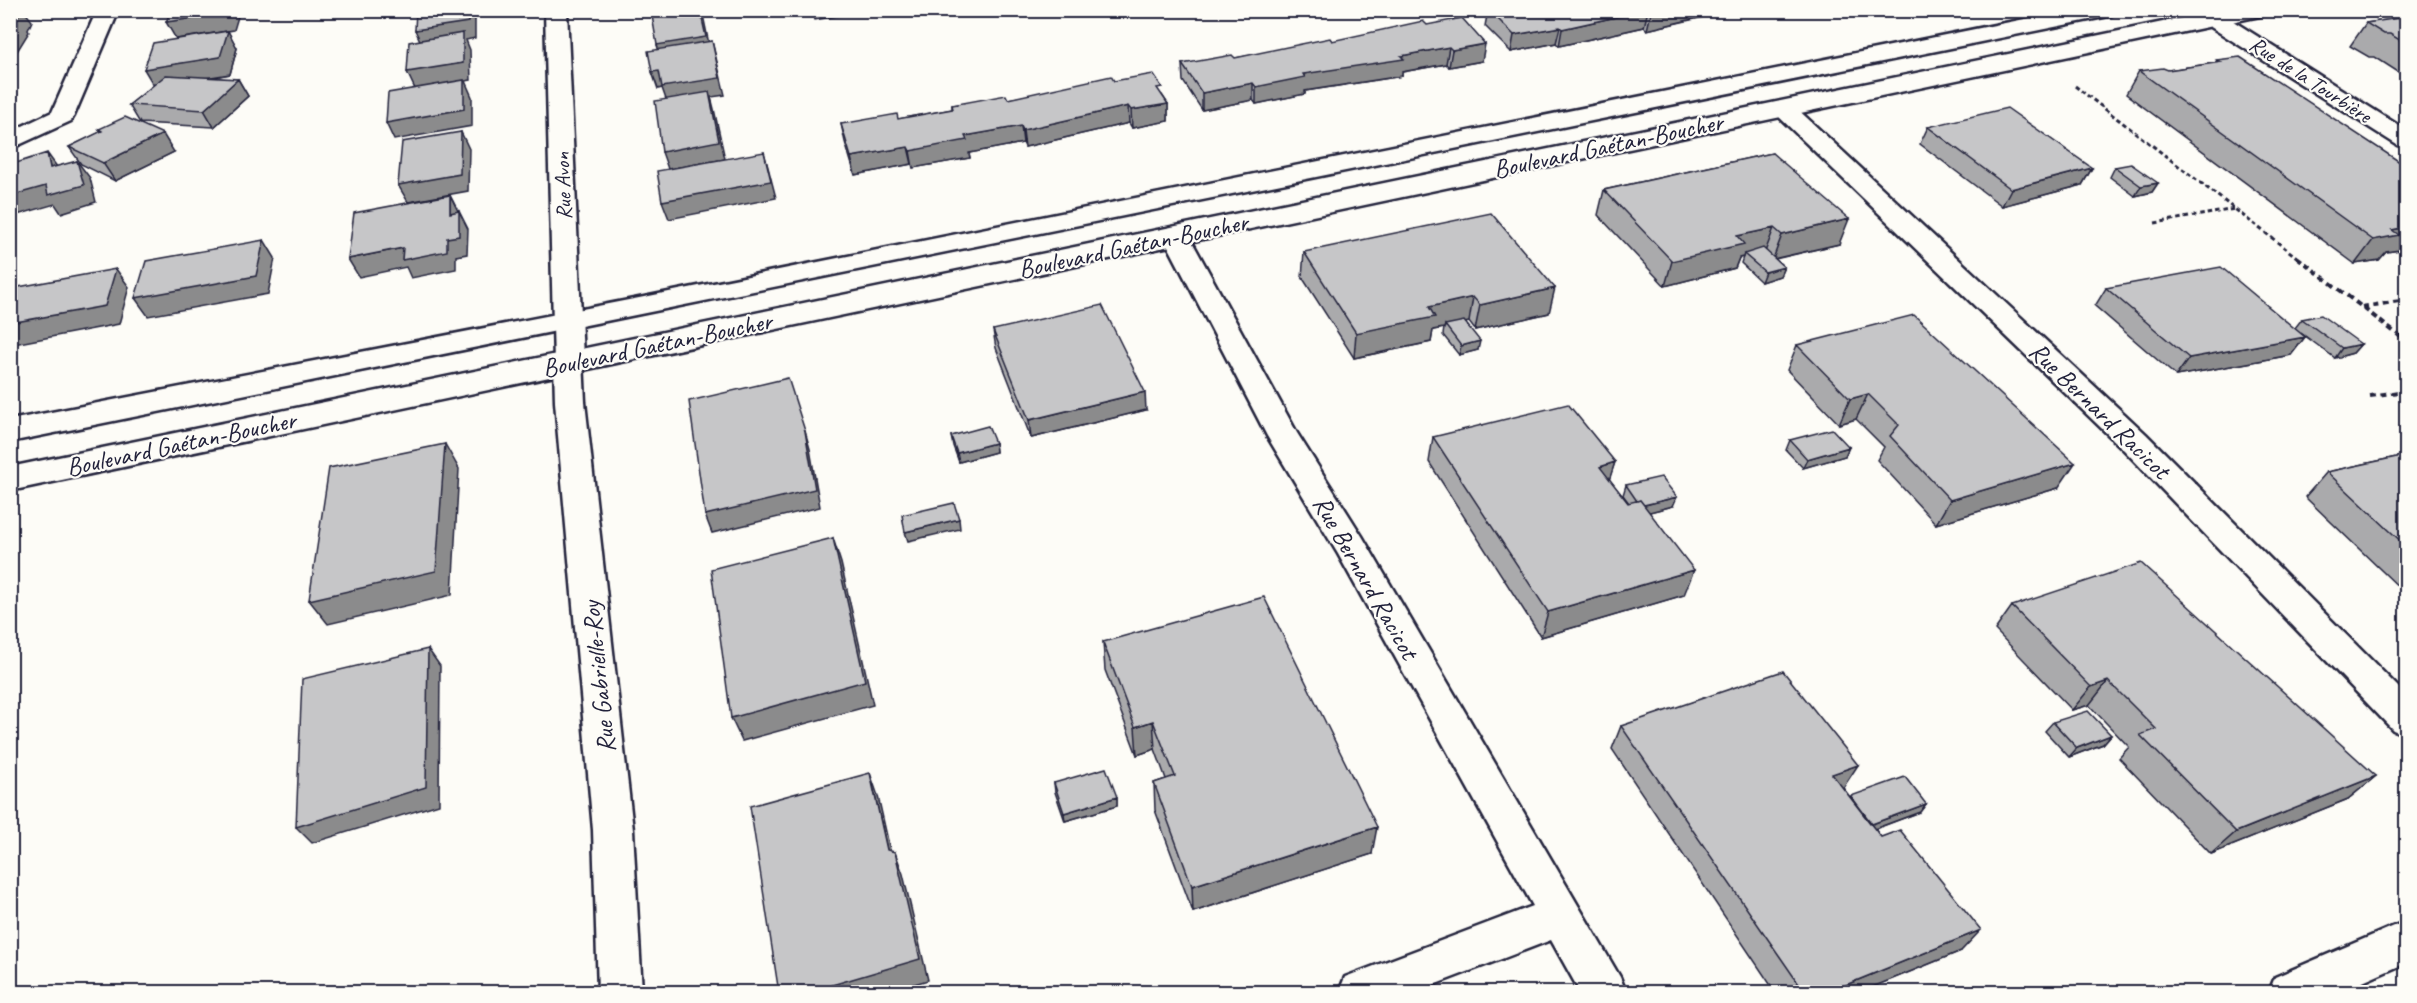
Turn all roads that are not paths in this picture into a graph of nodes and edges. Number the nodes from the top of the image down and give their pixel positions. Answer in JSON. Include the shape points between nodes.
{"nodes":[{"id":1,"x":108,"y":10,"type":"edge"},
{"id":2,"x":556,"y":10,"type":"edge"},
{"id":3,"x":2104,"y":10,"type":"edge"},
{"id":4,"x":2255,"y":10,"type":"edge"},
{"id":5,"x":2214,"y":19,"type":"junction"},
{"id":6,"x":1784,"y":109,"type":"junction"},
{"id":7,"x":2406,"y":140,"type":"edge"},
{"id":8,"x":10,"y":142,"type":"edge"},
{"id":9,"x":1176,"y":236,"type":"junction"},
{"id":10,"x":566,"y":321,"type":"junction"},
{"id":11,"x":569,"y":362,"type":"junction"},
{"id":12,"x":10,"y":431,"type":"edge"},
{"id":13,"x":10,"y":479,"type":"edge"},
{"id":14,"x":2406,"y":719,"type":"edge"},
{"id":15,"x":1560,"y":916,"type":"junction"},
{"id":16,"x":2406,"y":942,"type":"edge"},
{"id":17,"x":620,"y":993,"type":"edge"},
{"id":18,"x":1362,"y":993,"type":"edge"},
{"id":19,"x":1604,"y":993,"type":"edge"},
{"id":20,"x":2291,"y":993,"type":"edge"}],
"edges":[{"from":1,"to":8,"type":"main road","via":[[62,116]]},
{"from":2,"to":10,"type":"main road","name":"Rue Avon"},
{"from":3,"to":10,"type":"main road","name":"Boulevard Gaétan-Boucher"},
{"from":4,"to":5,"type":"main road","name":"Boulevard Gaétan-Boucher"},
{"from":5,"to":6,"type":"main road","name":"Boulevard Gaétan-Boucher"},
{"from":5,"to":7,"type":"main road","name":"Rue de la Tourbière"},
{"from":6,"to":9,"type":"main road","name":"Boulevard Gaétan-Boucher"},
{"from":6,"to":14,"type":"main road","name":"Rue Bernard Racicot","via":[[2135,442]]},
{"from":9,"to":11,"type":"main road","name":"Boulevard Gaétan-Boucher"},
{"from":9,"to":15,"type":"main road","name":"Rue Bernard Racicot","via":[[1283,436],[1350,545]]},
{"from":10,"to":11,"type":"main road","name":"Rue Avon"},
{"from":10,"to":12,"type":"main road","name":"Boulevard Gaétan-Boucher"},
{"from":11,"to":13,"type":"main road","name":"Boulevard Gaétan-Boucher"},
{"from":11,"to":17,"type":"main road","name":"Rue Gabrielle-Roy","via":[[613,830]]},
{"from":15,"to":18,"type":"main road"},
{"from":15,"to":19,"type":"main road","name":"Rue Bernard Racicot"},
{"from":16,"to":20,"type":"main road"}]}
